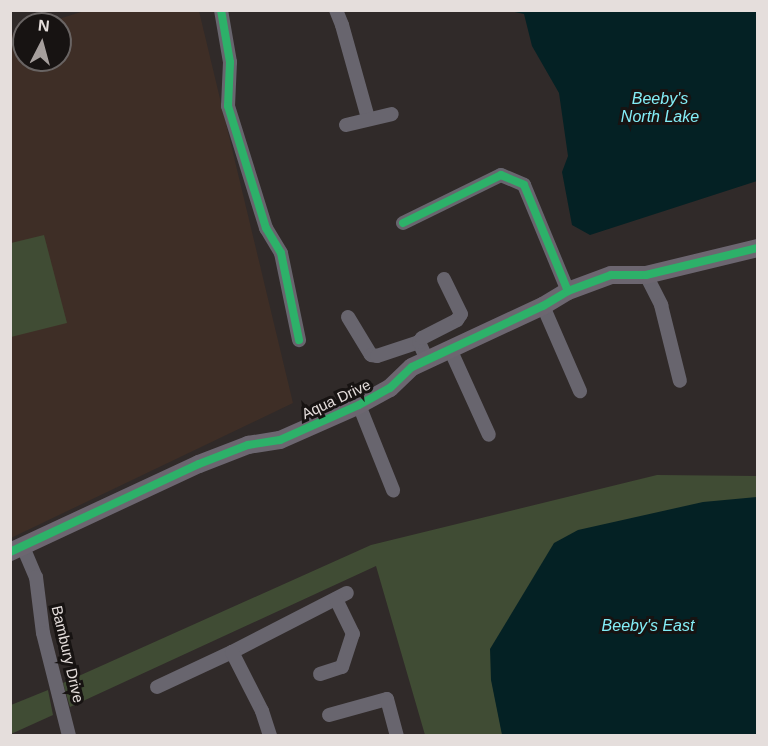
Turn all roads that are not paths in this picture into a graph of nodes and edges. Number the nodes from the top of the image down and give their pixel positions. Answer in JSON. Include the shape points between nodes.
{"nodes":[{"id":1,"x":221,"y":10,"type":"edge"},
{"id":2,"x":336,"y":10,"type":"edge"},
{"id":3,"x":392,"y":114,"type":"dead end"},
{"id":4,"x":368,"y":118,"type":"junction"},
{"id":5,"x":346,"y":125,"type":"dead end"},
{"id":6,"x":403,"y":223,"type":"dead end"},
{"id":7,"x":758,"y":248,"type":"edge"},
{"id":8,"x":646,"y":275,"type":"junction"},
{"id":9,"x":444,"y":279,"type":"dead end"},
{"id":10,"x":568,"y":291,"type":"junction"},
{"id":11,"x":543,"y":306,"type":"junction"},
{"id":12,"x":348,"y":317,"type":"dead end"},
{"id":13,"x":299,"y":340,"type":"dead end"},
{"id":14,"x":419,"y":342,"type":"junction"},
{"id":15,"x":450,"y":349,"type":"junction"},
{"id":16,"x":427,"y":360,"type":"junction"},
{"id":17,"x":680,"y":381,"type":"dead end"},
{"id":18,"x":580,"y":391,"type":"dead end"},
{"id":19,"x":358,"y":405,"type":"junction"},
{"id":20,"x":489,"y":435,"type":"dead end"},
{"id":21,"x":393,"y":490,"type":"dead end"},
{"id":22,"x":17,"y":549,"type":"edge"},
{"id":23,"x":232,"y":652,"type":"junction"},
{"id":24,"x":320,"y":674,"type":"dead end"},
{"id":25,"x":157,"y":687,"type":"dead end"},
{"id":26,"x":329,"y":715,"type":"dead end"},
{"id":27,"x":70,"y":735,"type":"edge"},
{"id":28,"x":270,"y":735,"type":"edge"},
{"id":29,"x":397,"y":735,"type":"edge"}],
"edges":[{"from":1,"to":13,"type":"street","via":[[230,62],[228,106],[266,228],[281,253]]},
{"from":2,"to":4,"type":"street"},
{"from":3,"to":4,"type":"street"},
{"from":4,"to":5,"type":"street"},
{"from":6,"to":10,"type":"street","via":[[501,175],[524,185]]},
{"from":7,"to":8,"type":"street","name":"Aqua Drive"},
{"from":8,"to":10,"type":"street","name":"Aqua Drive","via":[[612,275]]},
{"from":8,"to":17,"type":"street","via":[[661,305]]},
{"from":9,"to":14,"type":"street","via":[[461,314]]},
{"from":10,"to":11,"type":"street","name":"Aqua Drive"},
{"from":11,"to":15,"type":"street","name":"Aqua Drive"},
{"from":11,"to":18,"type":"street"},
{"from":12,"to":14,"type":"street","via":[[371,355]]},
{"from":14,"to":16,"type":"street"},
{"from":15,"to":16,"type":"street","name":"Aqua Drive"},
{"from":15,"to":20,"type":"street"},
{"from":16,"to":19,"type":"street","name":"Aqua Drive","via":[[412,366],[390,388]]},
{"from":19,"to":21,"type":"street"},
{"from":19,"to":22,"type":"street","name":"Aqua Drive","via":[[280,440],[248,445],[199,464]]},
{"from":22,"to":27,"type":"street","name":"Bambury Drive","via":[[36,577],[42,633]]},
{"from":23,"to":24,"type":"street","via":[[342,596],[353,634],[342,667]]},
{"from":23,"to":25,"type":"street"},
{"from":23,"to":28,"type":"street"},
{"from":26,"to":29,"type":"street","via":[[387,699]]}]}
